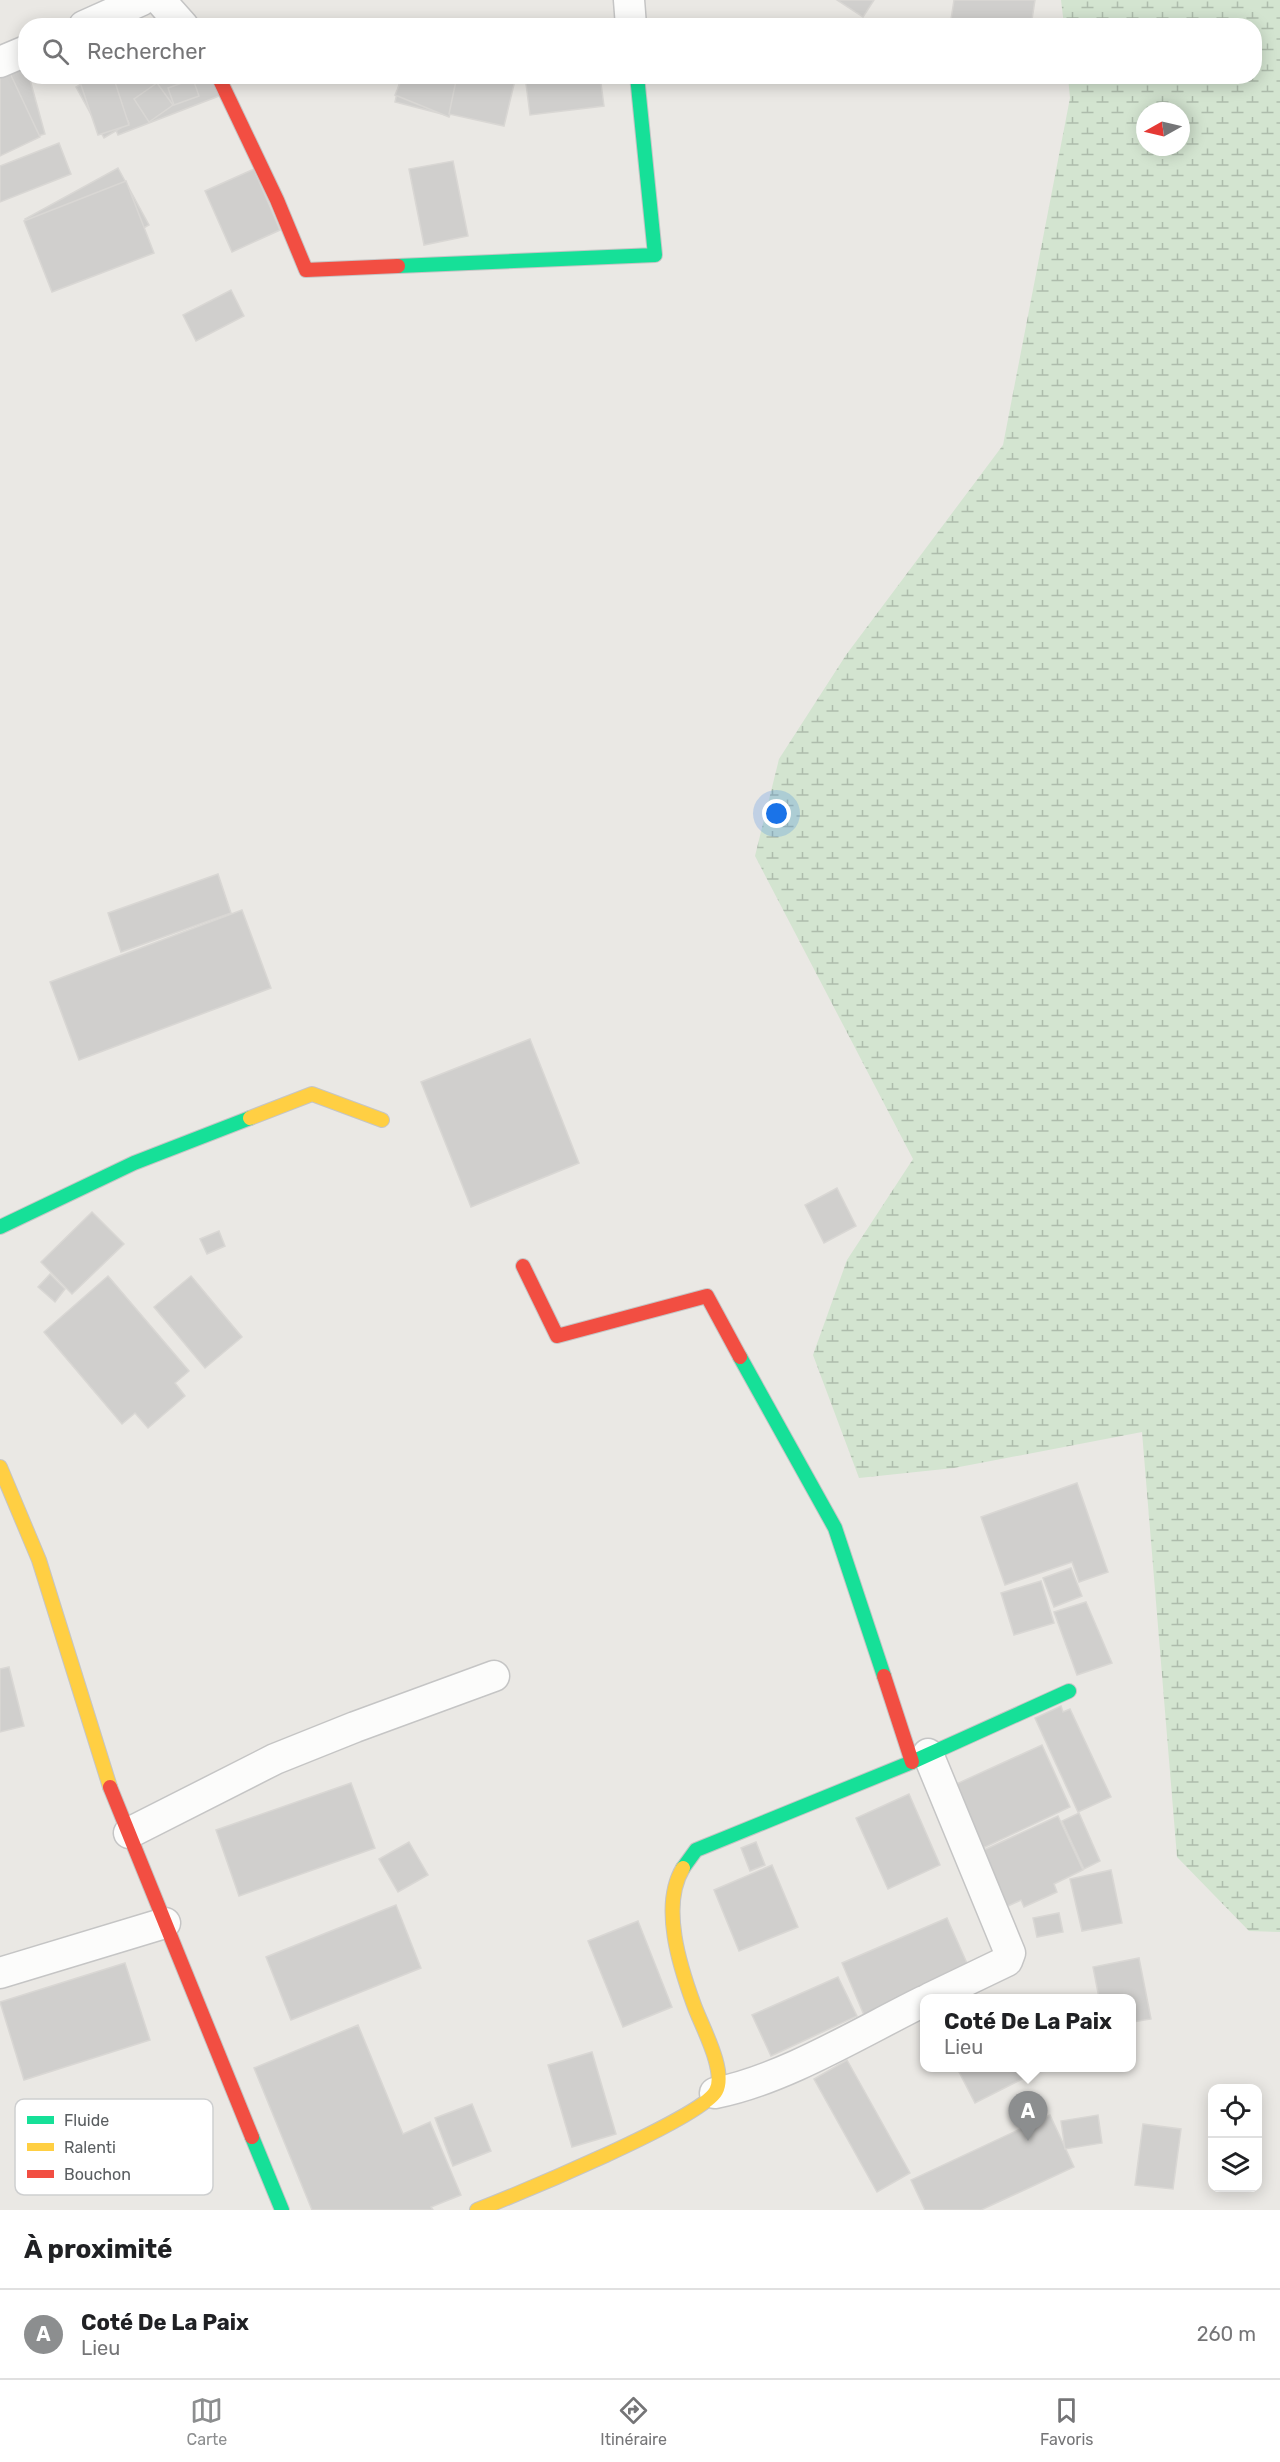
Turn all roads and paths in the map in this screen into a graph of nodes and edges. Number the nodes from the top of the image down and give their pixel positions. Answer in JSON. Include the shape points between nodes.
{"nodes":[{"id":1,"x":142,"y":0,"type":"edge"},
{"id":2,"x":160,"y":0,"type":"edge"},
{"id":3,"x":629,"y":0,"type":"edge"},
{"id":4,"x":102,"y":18,"type":"edge"},
{"id":5,"x":176,"y":18,"type":"edge"},
{"id":6,"x":630,"y":18,"type":"edge"},
{"id":7,"x":18,"y":54,"type":"edge"},
{"id":8,"x":0,"y":62,"type":"edge"},
{"id":9,"x":222,"y":84,"type":"edge"},
{"id":10,"x":638,"y":84,"type":"edge"},
{"id":11,"x":382,"y":1120,"type":"dead end"},
{"id":12,"x":0,"y":1227,"type":"edge"},
{"id":13,"x":523,"y":1266,"type":"dead end"},
{"id":14,"x":0,"y":1467,"type":"edge"},
{"id":15,"x":494,"y":1676,"type":"dead end"},
{"id":16,"x":1069,"y":1691,"type":"dead end"},
{"id":17,"x":920,"y":1758,"type":"junction"},
{"id":18,"x":129,"y":1833,"type":"junction"},
{"id":19,"x":165,"y":1923,"type":"junction"},
{"id":20,"x":0,"y":1973,"type":"edge"},
{"id":21,"x":938,"y":1994,"type":"edge"},
{"id":22,"x":920,"y":2003,"type":"edge"},
{"id":23,"x":715,"y":2093,"type":"junction"},
{"id":24,"x":282,"y":2210,"type":"edge"},
{"id":25,"x":477,"y":2210,"type":"edge"}],
"edges":[{"from":1,"to":4,"type":"street"},
{"from":2,"to":5,"type":"street"},
{"from":3,"to":6,"type":"street"},
{"from":7,"to":8,"type":"street"},
{"from":9,"to":10,"type":"street","via":[[278,200],[306,270],[655,255]]},
{"from":11,"to":12,"type":"street","via":[[312,1094],[134,1163]]},
{"from":13,"to":17,"type":"street","via":[[557,1336],[707,1296],[835,1528]]},
{"from":14,"to":18,"type":"street","via":[[39,1560],[114,1799]]},
{"from":15,"to":18,"type":"street","via":[[275,1760]]},
{"from":16,"to":17,"type":"street"},
{"from":17,"to":21,"type":"street","via":[[1010,1953],[1007,1960]]},
{"from":17,"to":23,"type":"street","via":[[696,1850],[680,1874],[675,1929],[691,1997],[717,2067],[719,2083]]},
{"from":18,"to":19,"type":"street"},
{"from":19,"to":20,"type":"street"},
{"from":19,"to":24,"type":"street"},
{"from":22,"to":23,"type":"street","via":[[769,2076],[739,2089]]},
{"from":23,"to":25,"type":"street","via":[[666,2126]]}]}
